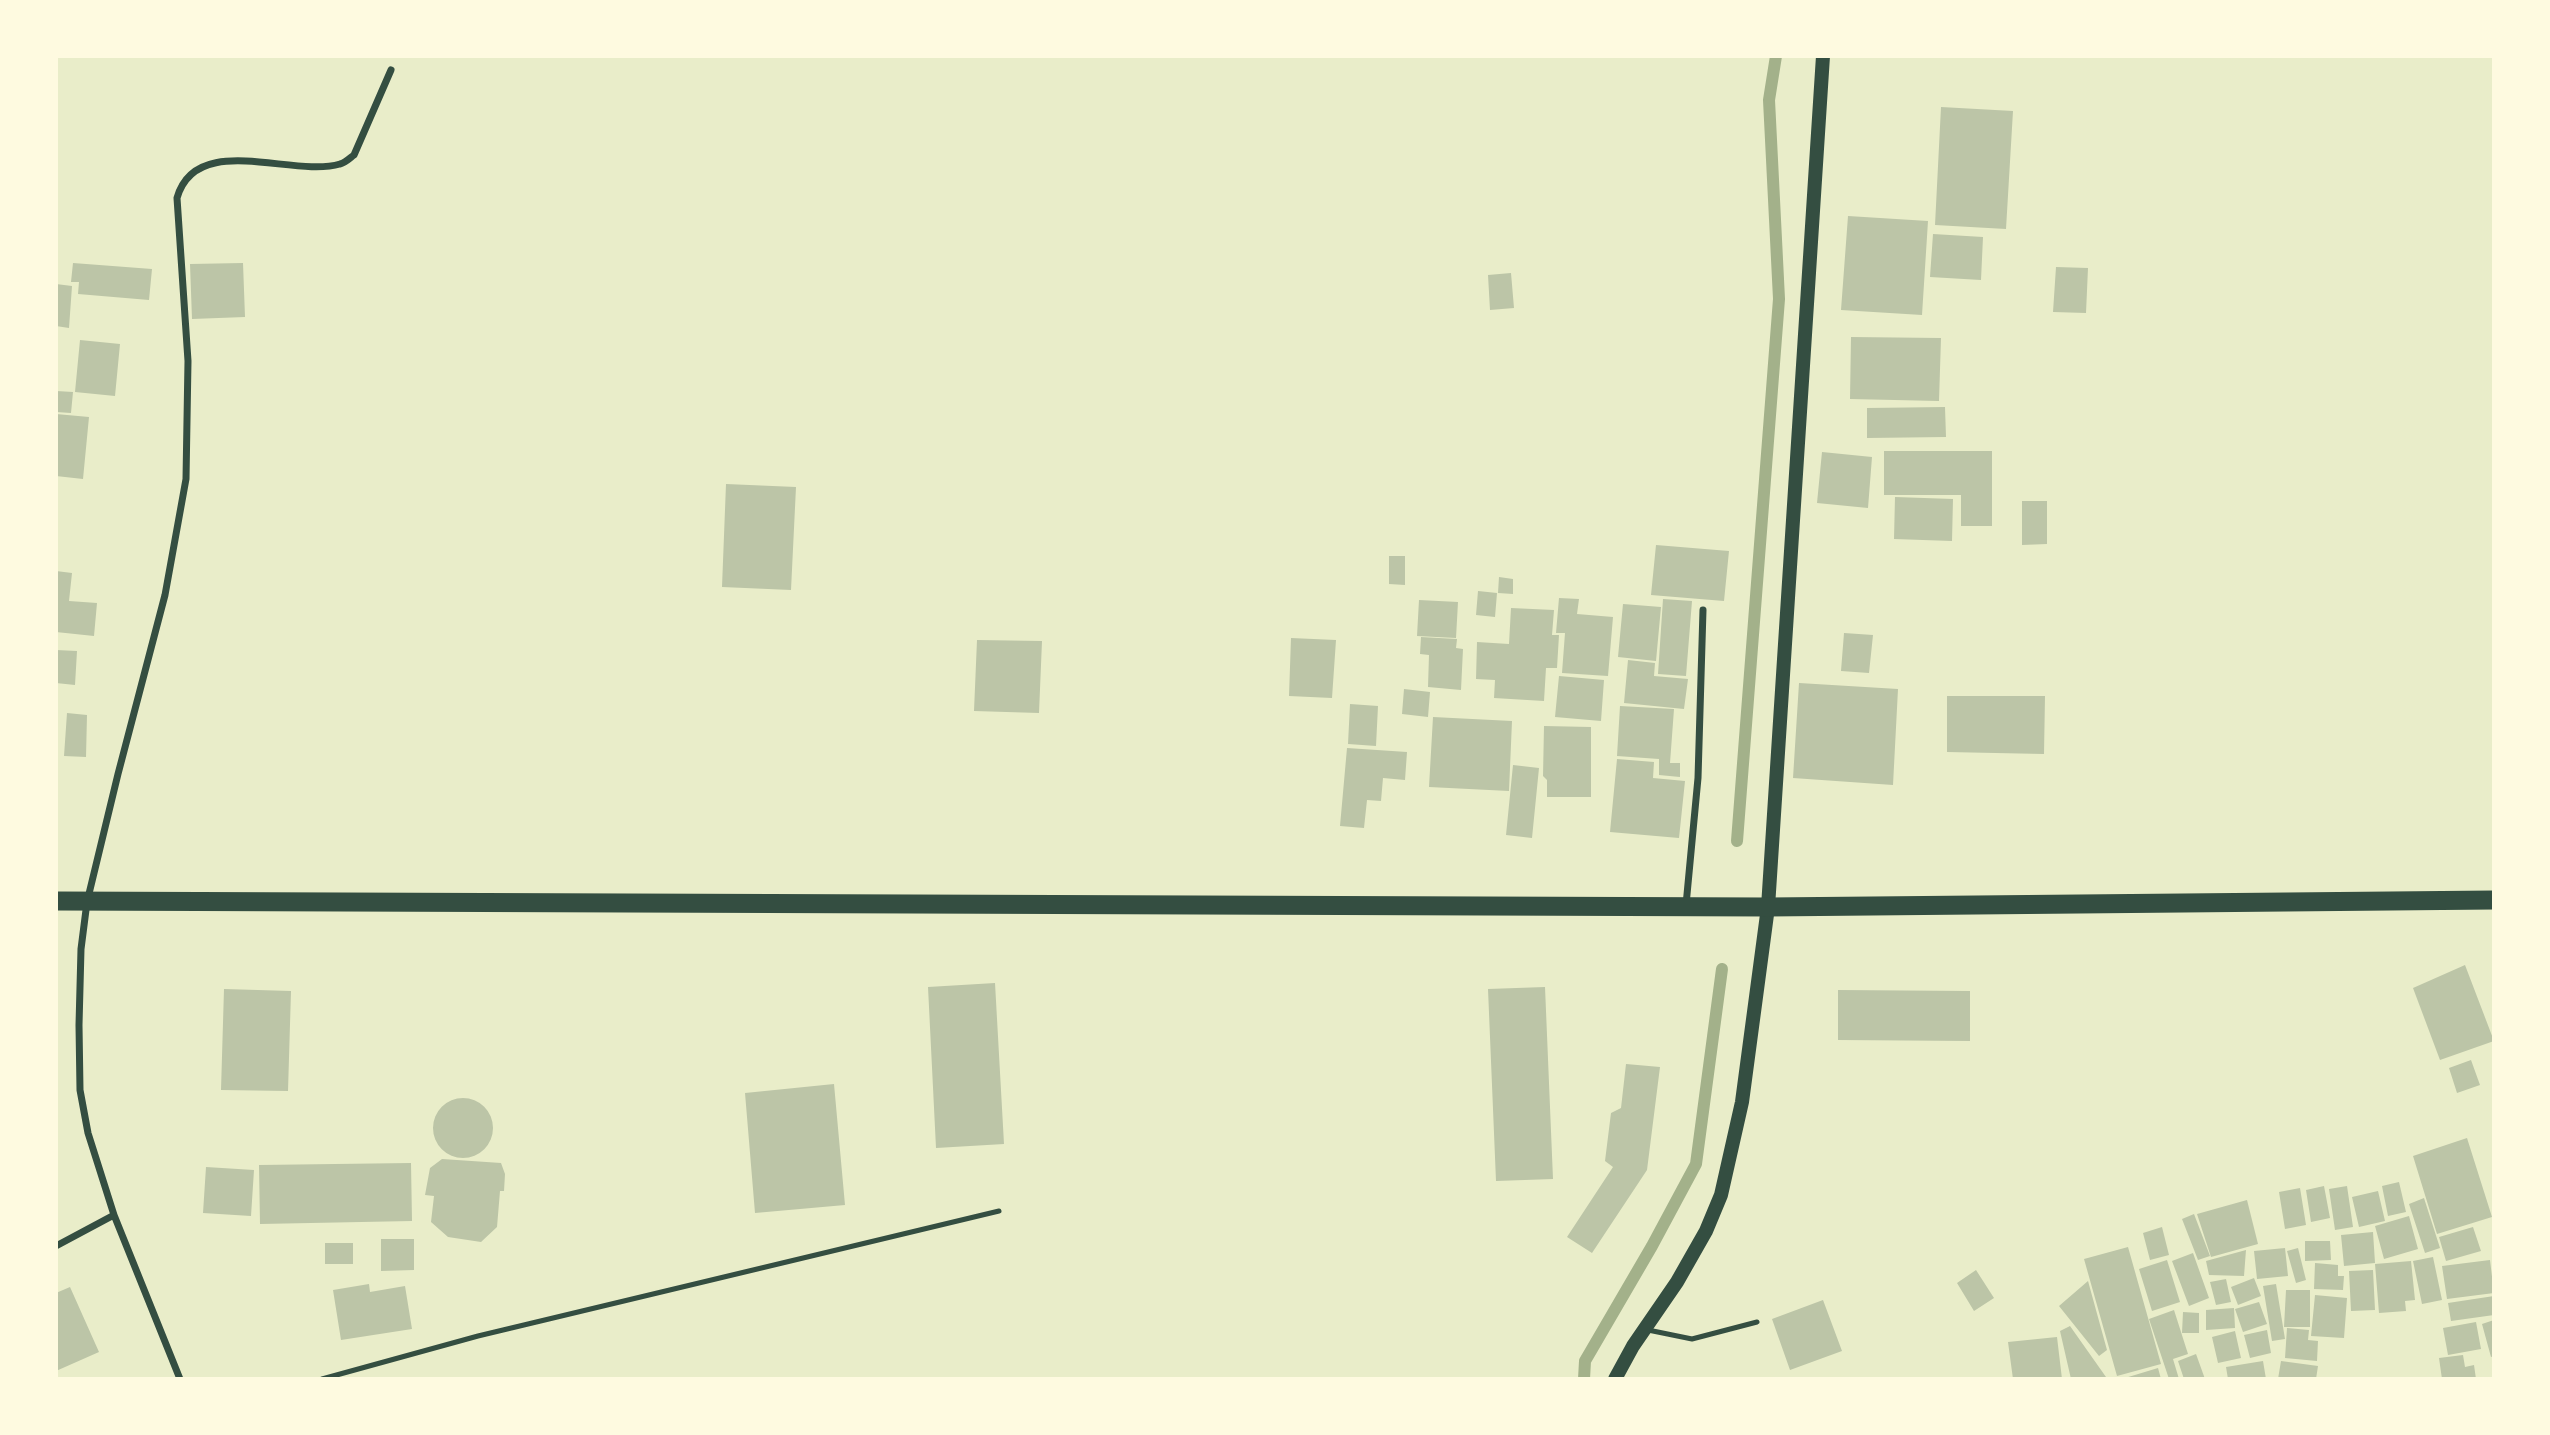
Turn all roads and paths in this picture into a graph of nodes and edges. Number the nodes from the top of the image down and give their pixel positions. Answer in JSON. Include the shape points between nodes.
{"nodes":[{"id":1,"x":1823,"y":56,"type":"edge"},
{"id":2,"x":391,"y":70,"type":"dead end"},
{"id":3,"x":1703,"y":610,"type":"dead end"},
{"id":4,"x":2494,"y":900,"type":"edge"},
{"id":5,"x":56,"y":901,"type":"edge"},
{"id":6,"x":88,"y":902,"type":"junction"},
{"id":7,"x":1686,"y":906,"type":"junction"},
{"id":8,"x":1768,"y":907,"type":"junction"},
{"id":9,"x":999,"y":1211,"type":"dead end"},
{"id":10,"x":114,"y":1215,"type":"junction"},
{"id":11,"x":56,"y":1246,"type":"edge"},
{"id":12,"x":1757,"y":1322,"type":"dead end"},
{"id":13,"x":1645,"y":1329,"type":"junction"},
{"id":14,"x":180,"y":1379,"type":"edge"},
{"id":15,"x":322,"y":1379,"type":"edge"},
{"id":16,"x":1615,"y":1379,"type":"edge"}],
"edges":[{"from":1,"to":8,"type":"main road"},
{"from":2,"to":6,"type":"street","via":[[354,155],[341,164],[210,163],[194,170],[181,185],[177,198],[188,361],[186,479],[165,595]]},
{"from":3,"to":7,"type":"street","via":[[1698,779]]},
{"from":4,"to":8,"type":"highway"},
{"from":5,"to":6,"type":"highway"},
{"from":6,"to":7,"type":"highway"},
{"from":6,"to":10,"type":"street","via":[[81,949],[80,1090],[88,1133]]},
{"from":7,"to":8,"type":"highway"},
{"from":8,"to":13,"type":"main road","via":[[1742,1102],[1721,1195],[1706,1231]]},
{"from":9,"to":15,"type":"lane","via":[[478,1336]]},
{"from":10,"to":11,"type":"street"},
{"from":10,"to":14,"type":"street"},
{"from":12,"to":13,"type":"lane","via":[[1692,1339]]},
{"from":13,"to":16,"type":"main road"}]}
